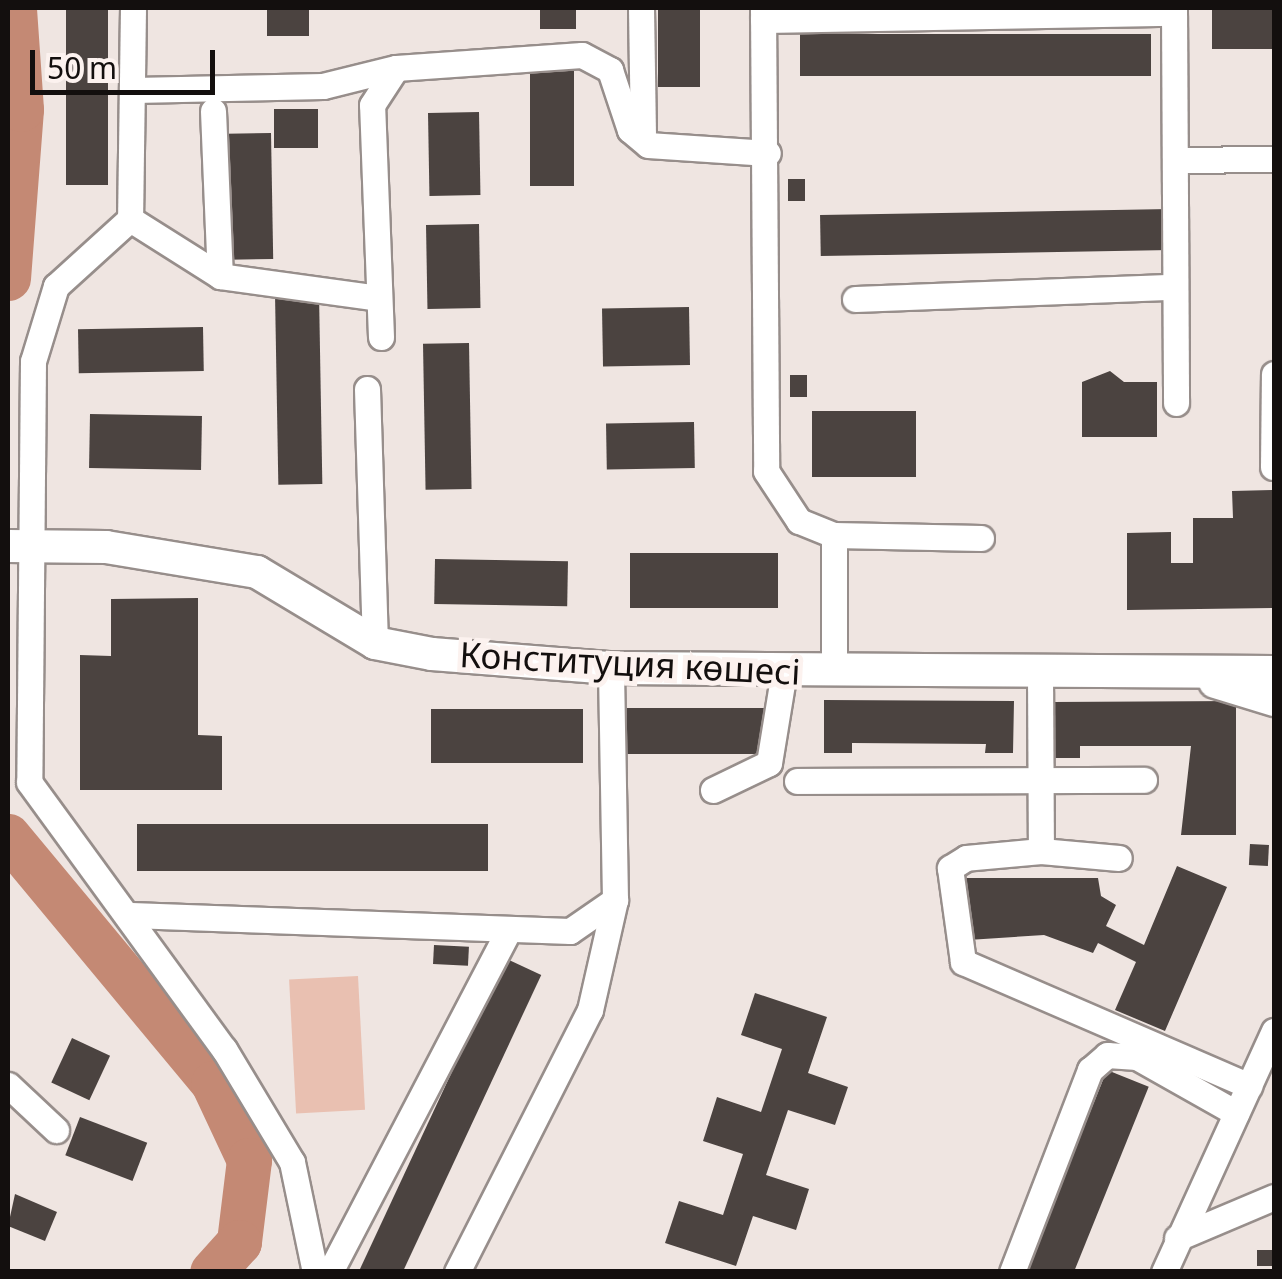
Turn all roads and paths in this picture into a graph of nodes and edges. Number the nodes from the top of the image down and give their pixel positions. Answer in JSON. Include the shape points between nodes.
{"nodes":[{"id":1,"x":133,"y":8,"type":"edge"},
{"id":2,"x":641,"y":8,"type":"edge"},
{"id":3,"x":1174,"y":10,"type":"edge"},
{"id":4,"x":763,"y":14,"type":"edge"},
{"id":5,"x":396,"y":68,"type":"junction"},
{"id":6,"x":134,"y":90,"type":"junction"},
{"id":7,"x":212,"y":111,"type":"dead end"},
{"id":8,"x":643,"y":139,"type":"junction"},
{"id":9,"x":768,"y":153,"type":"junction"},
{"id":10,"x":1274,"y":159,"type":"edge"},
{"id":11,"x":1176,"y":160,"type":"junction"},
{"id":12,"x":130,"y":218,"type":"junction"},
{"id":13,"x":220,"y":276,"type":"junction"},
{"id":14,"x":1174,"y":287,"type":"junction"},
{"id":15,"x":378,"y":298,"type":"junction"},
{"id":16,"x":855,"y":300,"type":"dead end"},
{"id":17,"x":381,"y":336,"type":"dead end"},
{"id":18,"x":1274,"y":374,"type":"edge"},
{"id":19,"x":368,"y":390,"type":"dead end"},
{"id":20,"x":1176,"y":403,"type":"dead end"},
{"id":21,"x":1273,"y":467,"type":"edge"},
{"id":22,"x":834,"y":534,"type":"junction"},
{"id":23,"x":981,"y":538,"type":"dead end"},
{"id":24,"x":20,"y":546,"type":"edge"},
{"id":25,"x":375,"y":643,"type":"junction"},
{"id":26,"x":1274,"y":660,"type":"edge"},
{"id":27,"x":611,"y":668,"type":"junction"},
{"id":28,"x":784,"y":671,"type":"junction"},
{"id":29,"x":1230,"y":671,"type":"junction"},
{"id":30,"x":834,"y":672,"type":"junction"},
{"id":31,"x":1182,"y":672,"type":"junction"},
{"id":32,"x":1274,"y":672,"type":"edge"},
{"id":33,"x":1040,"y":673,"type":"junction"},
{"id":34,"x":1274,"y":700,"type":"edge"},
{"id":35,"x":1040,"y":780,"type":"junction"},
{"id":36,"x":1144,"y":780,"type":"dead end"},
{"id":37,"x":797,"y":781,"type":"dead end"},
{"id":38,"x":713,"y":790,"type":"dead end"},
{"id":39,"x":1041,"y":852,"type":"junction"},
{"id":40,"x":1119,"y":858,"type":"dead end"},
{"id":41,"x":615,"y":900,"type":"junction"},
{"id":42,"x":130,"y":915,"type":"junction"},
{"id":43,"x":508,"y":931,"type":"junction"},
{"id":44,"x":1274,"y":1033,"type":"edge"},
{"id":45,"x":8,"y":1085,"type":"edge"},
{"id":46,"x":1249,"y":1086,"type":"junction"},
{"id":47,"x":1236,"y":1113,"type":"junction"},
{"id":48,"x":56,"y":1130,"type":"dead end"},
{"id":49,"x":1274,"y":1197,"type":"edge"},
{"id":50,"x":1177,"y":1238,"type":"junction"},
{"id":51,"x":315,"y":1272,"type":"edge"},
{"id":52,"x":330,"y":1272,"type":"edge"},
{"id":53,"x":456,"y":1272,"type":"edge"},
{"id":54,"x":1012,"y":1272,"type":"edge"},
{"id":55,"x":1164,"y":1272,"type":"edge"}],
"edges":[{"from":1,"to":6,"type":"street"},
{"from":2,"to":8,"type":"street"},
{"from":3,"to":4,"type":"street"},
{"from":3,"to":11,"type":"street"},
{"from":4,"to":9,"type":"street"},
{"from":5,"to":6,"type":"street","via":[[323,86]]},
{"from":5,"to":8,"type":"street","via":[[598,58]]},
{"from":5,"to":15,"type":"street","via":[[372,106]]},
{"from":6,"to":12,"type":"street"},
{"from":7,"to":13,"type":"street"},
{"from":8,"to":9,"type":"street","via":[[661,152]]},
{"from":9,"to":22,"type":"street","via":[[766,472],[800,522]]},
{"from":10,"to":11,"type":"street"},
{"from":11,"to":14,"type":"street"},
{"from":12,"to":13,"type":"street"},
{"from":12,"to":24,"type":"street","via":[[44,305],[33,361]]},
{"from":13,"to":15,"type":"street"},
{"from":14,"to":16,"type":"street"},
{"from":14,"to":20,"type":"street"},
{"from":15,"to":17,"type":"street"},
{"from":18,"to":21,"type":"street"},
{"from":19,"to":25,"type":"street"},
{"from":22,"to":23,"type":"street"},
{"from":22,"to":30,"type":"street"},
{"from":24,"to":25,"type":"main road","name":"Конституция көшесі","via":[[106,547],[257,572]]},
{"from":24,"to":42,"type":"street","via":[[29,782]]},
{"from":25,"to":27,"type":"main road","name":"Конституция көшесі"},
{"from":26,"to":29,"type":"main road"},
{"from":27,"to":28,"type":"main road","name":"Конституция көшесі"},
{"from":27,"to":41,"type":"street"},
{"from":28,"to":30,"type":"main road","name":"Конституция көшесі"},
{"from":28,"to":38,"type":"street","via":[[769,763]]},
{"from":29,"to":31,"type":"main road","name":"Конституция көшесі"},
{"from":29,"to":32,"type":"main road","name":"Конституция көшесі"},
{"from":30,"to":33,"type":"main road","name":"Конституция көшесі"},
{"from":31,"to":33,"type":"main road","name":"Конституция көшесі"},
{"from":31,"to":34,"type":"main road"},
{"from":33,"to":35,"type":"street"},
{"from":35,"to":36,"type":"street"},
{"from":35,"to":37,"type":"street"},
{"from":35,"to":39,"type":"street"},
{"from":39,"to":40,"type":"street"},
{"from":39,"to":46,"type":"street","via":[[966,858],[950,868],[963,962]]},
{"from":41,"to":43,"type":"street","via":[[570,931]]},
{"from":41,"to":53,"type":"street","via":[[590,1010]]},
{"from":42,"to":43,"type":"street"},
{"from":42,"to":51,"type":"street","via":[[292,1162]]},
{"from":43,"to":52,"type":"street"},
{"from":44,"to":46,"type":"street"},
{"from":45,"to":48,"type":"street"},
{"from":46,"to":47,"type":"street"},
{"from":47,"to":50,"type":"street"},
{"from":47,"to":54,"type":"street","via":[[1137,1057],[1107,1054],[1090,1070]]},
{"from":49,"to":50,"type":"street"},
{"from":50,"to":55,"type":"street"}]}
